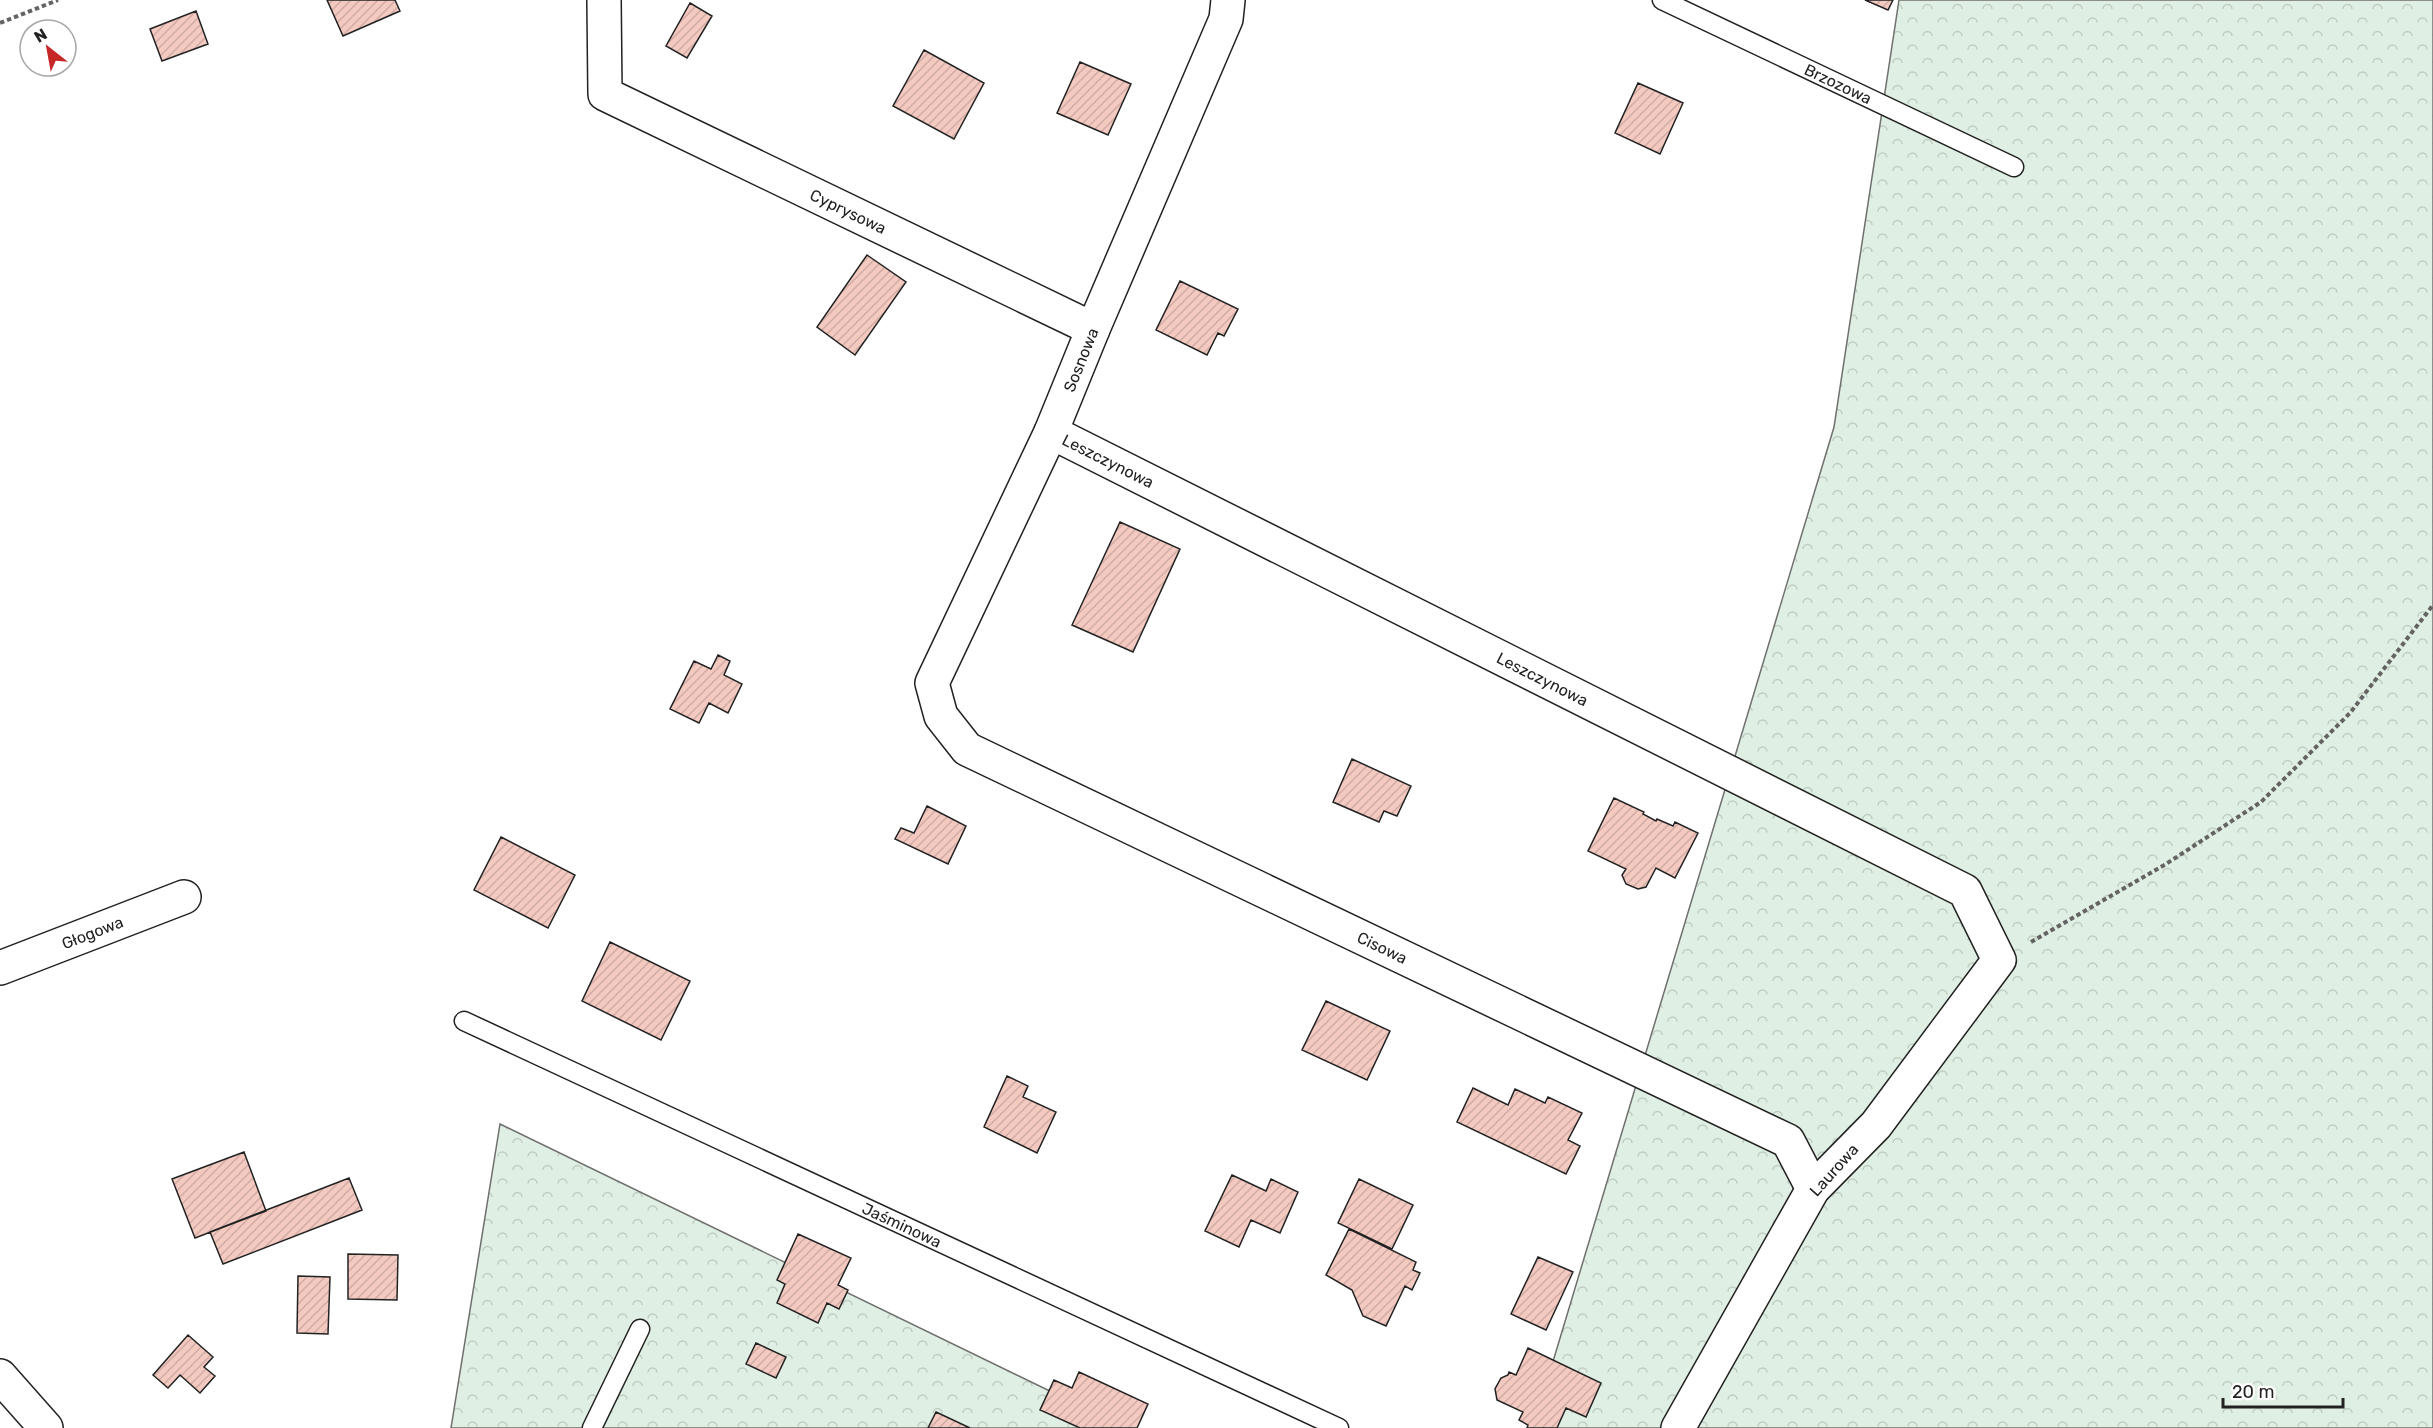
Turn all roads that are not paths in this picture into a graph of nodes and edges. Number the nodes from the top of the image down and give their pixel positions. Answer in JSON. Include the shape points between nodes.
{"nodes":[{"id":1,"x":604,"y":0,"type":"edge"},
{"id":2,"x":1228,"y":0,"type":"edge"},
{"id":3,"x":1662,"y":0,"type":"edge"},
{"id":4,"x":2014,"y":167,"type":"dead end"},
{"id":5,"x":1093,"y":329,"type":"junction"},
{"id":6,"x":1051,"y":432,"type":"junction"},
{"id":7,"x":941,"y":716,"type":"joint"},
{"id":8,"x":184,"y":897,"type":"dead end"},
{"id":9,"x":1999,"y":960,"type":"joint"},
{"id":10,"x":0,"y":968,"type":"edge"},
{"id":11,"x":464,"y":1021,"type":"dead end"},
{"id":12,"x":1813,"y":1190,"type":"junction"},
{"id":13,"x":640,"y":1329,"type":"dead end"},
{"id":14,"x":0,"y":1376,"type":"edge"},
{"id":15,"x":46,"y":1428,"type":"edge"},
{"id":16,"x":592,"y":1428,"type":"edge"},
{"id":17,"x":1339,"y":1428,"type":"edge"},
{"id":18,"x":1678,"y":1428,"type":"edge"}],
"edges":[{"from":1,"to":5,"type":"street","name":"Cyprysowa","via":[[605,94]]},
{"from":2,"to":5,"type":"street","name":"Sosnowa","via":[[1226,19]]},
{"from":3,"to":4,"type":"lane","name":"Brzozowa"},
{"from":5,"to":6,"type":"street","name":"Sosnowa"},
{"from":6,"to":7,"type":"street","name":"Sosnowa","via":[[932,683]]},
{"from":6,"to":9,"type":"street","name":"Leszczynowa","via":[[1965,891]]},
{"from":7,"to":12,"type":"street","name":"Cisowa","via":[[968,749],[1788,1141]]},
{"from":8,"to":10,"type":"street","name":"Głogowa"},
{"from":9,"to":12,"type":"street","name":"Laurowa","via":[[1876,1125]]},
{"from":11,"to":17,"type":"lane","name":"Jaśminowa"},
{"from":12,"to":18,"type":"street","name":"Laurowa"},
{"from":13,"to":16,"type":"lane"},
{"from":14,"to":15,"type":"street"}]}
